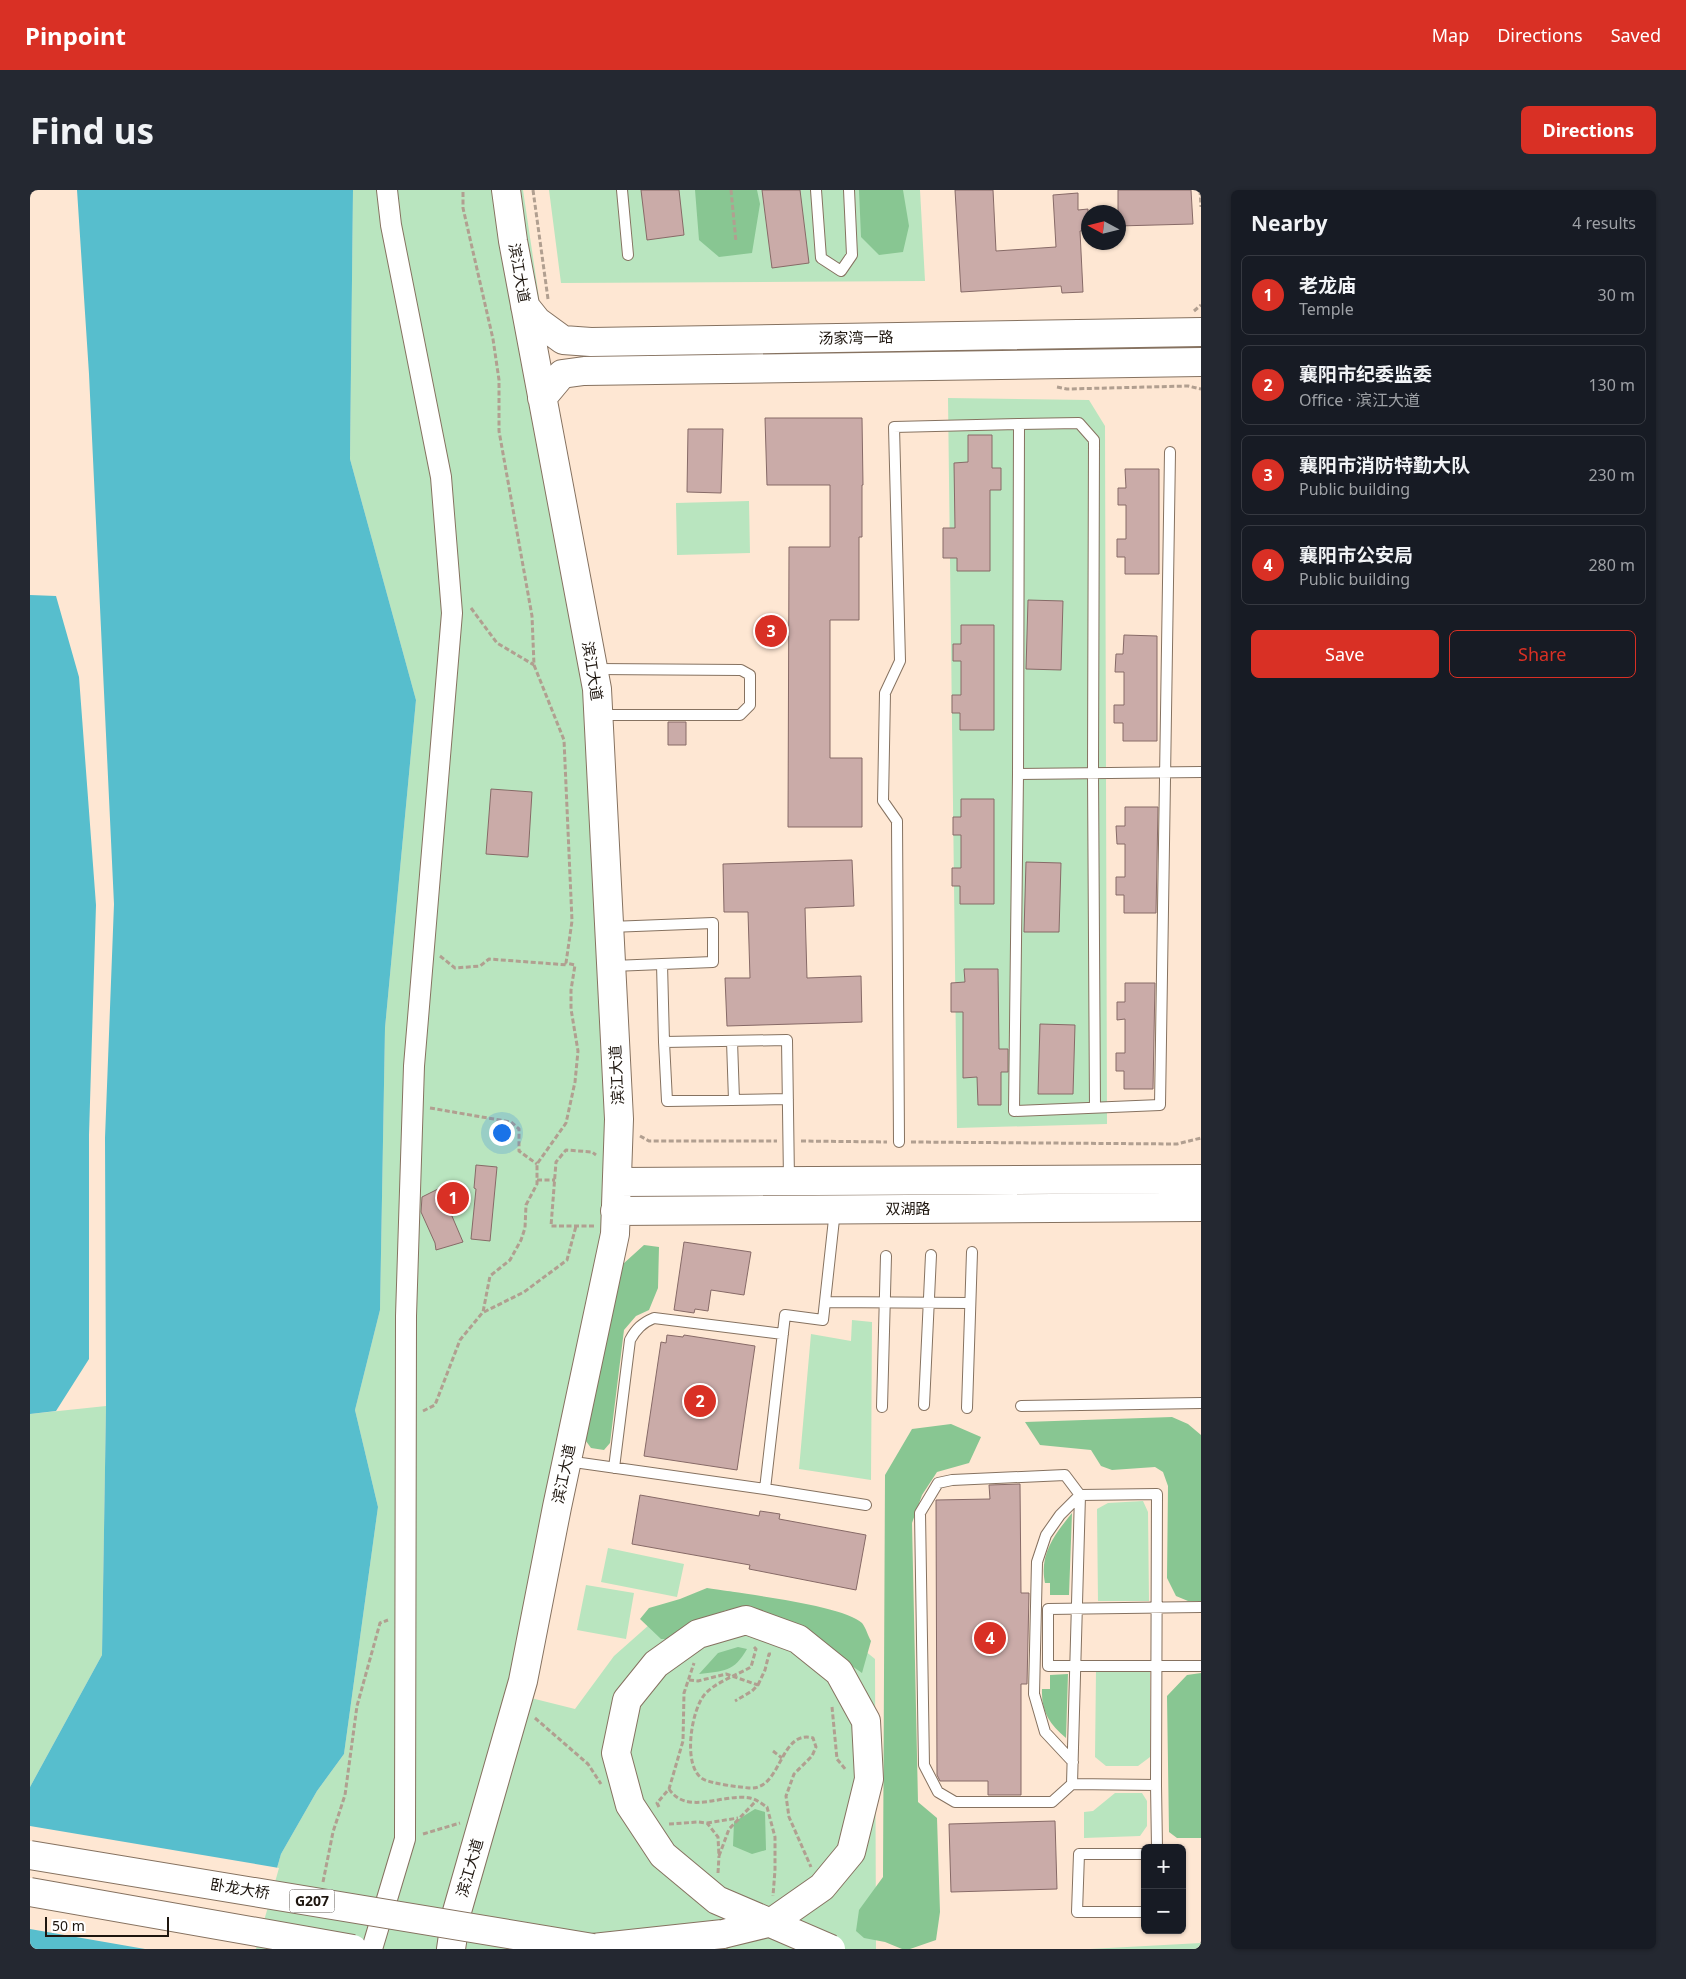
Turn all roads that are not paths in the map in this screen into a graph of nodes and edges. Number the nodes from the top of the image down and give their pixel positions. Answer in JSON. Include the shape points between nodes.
{"nodes":[{"id":1,"x":387,"y":190,"type":"edge"},
{"id":2,"x":506,"y":190,"type":"edge"},
{"id":3,"x":622,"y":190,"type":"edge"},
{"id":4,"x":816,"y":190,"type":"edge"},
{"id":5,"x":848,"y":190,"type":"edge"},
{"id":6,"x":628,"y":255,"type":"dead end"},
{"id":7,"x":536,"y":304,"type":"junction"},
{"id":8,"x":1195,"y":323,"type":"edge"},
{"id":9,"x":1201,"y":362,"type":"edge"},
{"id":10,"x":542,"y":398,"type":"junction"},
{"id":11,"x":1019,"y":424,"type":"junction"},
{"id":12,"x":1170,"y":452,"type":"dead end"},
{"id":13,"x":593,"y":669,"type":"junction"},
{"id":14,"x":598,"y":715,"type":"junction"},
{"id":15,"x":1201,"y":772,"type":"edge"},
{"id":16,"x":1093,"y":773,"type":"junction"},
{"id":17,"x":1165,"y":773,"type":"junction"},
{"id":18,"x":1018,"y":774,"type":"junction"},
{"id":19,"x":609,"y":927,"type":"junction"},
{"id":20,"x":662,"y":964,"type":"junction"},
{"id":21,"x":611,"y":966,"type":"junction"},
{"id":22,"x":732,"y":1041,"type":"junction"},
{"id":23,"x":664,"y":1042,"type":"junction"},
{"id":24,"x":788,"y":1099,"type":"junction"},
{"id":25,"x":734,"y":1100,"type":"junction"},
{"id":26,"x":1095,"y":1108,"type":"junction"},
{"id":27,"x":899,"y":1142,"type":"road end"},
{"id":28,"x":1193,"y":1175,"type":"edge"},
{"id":29,"x":617,"y":1176,"type":"junction"},
{"id":30,"x":789,"y":1181,"type":"junction"},
{"id":31,"x":1161,"y":1207,"type":"junction"},
{"id":32,"x":1201,"y":1207,"type":"edge"},
{"id":33,"x":836,"y":1210,"type":"junction"},
{"id":34,"x":1201,"y":1215,"type":"edge"},
{"id":35,"x":615,"y":1218,"type":"junction"},
{"id":36,"x":972,"y":1252,"type":"dead end"},
{"id":37,"x":931,"y":1255,"type":"dead end"},
{"id":38,"x":886,"y":1256,"type":"dead end"},
{"id":39,"x":825,"y":1302,"type":"junction"},
{"id":40,"x":885,"y":1302,"type":"junction"},
{"id":41,"x":928,"y":1303,"type":"junction"},
{"id":42,"x":970,"y":1303,"type":"junction"},
{"id":43,"x":783,"y":1334,"type":"junction"},
{"id":44,"x":1201,"y":1403,"type":"edge"},
{"id":45,"x":924,"y":1405,"type":"dead end"},
{"id":46,"x":882,"y":1406,"type":"dead end"},
{"id":47,"x":1021,"y":1406,"type":"dead end"},
{"id":48,"x":967,"y":1408,"type":"dead end"},
{"id":49,"x":567,"y":1461,"type":"junction"},
{"id":50,"x":614,"y":1468,"type":"junction"},
{"id":51,"x":765,"y":1489,"type":"junction"},
{"id":52,"x":1080,"y":1495,"type":"junction"},
{"id":53,"x":866,"y":1505,"type":"dead end"},
{"id":54,"x":1201,"y":1607,"type":"edge"},
{"id":55,"x":1156,"y":1608,"type":"junction"},
{"id":56,"x":1077,"y":1609,"type":"junction"},
{"id":57,"x":1075,"y":1666,"type":"junction"},
{"id":58,"x":1157,"y":1666,"type":"junction"},
{"id":59,"x":1201,"y":1666,"type":"edge"},
{"id":60,"x":1073,"y":1762,"type":"junction"},
{"id":61,"x":1072,"y":1784,"type":"junction"},
{"id":62,"x":1156,"y":1785,"type":"junction"},
{"id":63,"x":1157,"y":1844,"type":"edge"},
{"id":64,"x":30,"y":1854,"type":"edge"},
{"id":65,"x":1141,"y":1854,"type":"edge"},
{"id":66,"x":30,"y":1892,"type":"edge"},
{"id":67,"x":1141,"y":1912,"type":"edge"},
{"id":68,"x":352,"y":1949,"type":"edge"},
{"id":69,"x":372,"y":1949,"type":"edge"},
{"id":70,"x":451,"y":1949,"type":"edge"},
{"id":71,"x":595,"y":1949,"type":"edge"},
{"id":72,"x":831,"y":1949,"type":"edge"}],
"edges":[{"from":1,"to":69,"type":"street","via":[[391,225],[441,477],[452,613],[414,1066],[406,1316],[405,1839]]},
{"from":2,"to":7,"type":"main road","name":"滨江大道","via":[[512,241]]},
{"from":3,"to":6,"type":"lane"},
{"from":4,"to":5,"type":"lane","via":[[821,258],[841,271],[852,255]]},
{"from":7,"to":8,"type":"main road","name":"汤家湾一路","via":[[537,321],[563,340],[591,342]]},
{"from":7,"to":10,"type":"main road","name":"滨江大道"},
{"from":9,"to":10,"type":"main road","name":"汤家湾一路","via":[[584,370],[562,374]]},
{"from":10,"to":13,"type":"main road","name":"滨江大道"},
{"from":11,"to":16,"type":"lane","via":[[1079,423],[1094,440]]},
{"from":11,"to":18,"type":"lane"},
{"from":11,"to":27,"type":"lane","via":[[894,427],[900,660],[885,693],[884,801],[897,821]]},
{"from":12,"to":17,"type":"lane"},
{"from":13,"to":14,"type":"main road","name":"滨江大道"},
{"from":13,"to":14,"type":"lane","via":[[741,670],[750,675],[750,705],[740,714]]},
{"from":14,"to":19,"type":"main road","name":"滨江大道"},
{"from":15,"to":17,"type":"lane"},
{"from":16,"to":17,"type":"lane"},
{"from":16,"to":18,"type":"lane"},
{"from":16,"to":26,"type":"lane"},
{"from":17,"to":26,"type":"lane","via":[[1160,1105]]},
{"from":18,"to":26,"type":"lane","via":[[1014,1111]]},
{"from":19,"to":20,"type":"lane","via":[[713,923],[713,962]]},
{"from":19,"to":21,"type":"main road","name":"滨江大道"},
{"from":20,"to":21,"type":"lane"},
{"from":20,"to":23,"type":"lane"},
{"from":21,"to":29,"type":"main road","name":"滨江大道","via":[[619,1119]]},
{"from":22,"to":23,"type":"lane"},
{"from":22,"to":24,"type":"lane","via":[[787,1040]]},
{"from":22,"to":25,"type":"lane"},
{"from":23,"to":25,"type":"lane","via":[[667,1101]]},
{"from":24,"to":25,"type":"lane"},
{"from":24,"to":30,"type":"lane"},
{"from":28,"to":30,"type":"main road","name":"双湖路"},
{"from":29,"to":30,"type":"main road","name":"双湖路"},
{"from":29,"to":35,"type":"main road","name":"滨江大道"},
{"from":31,"to":32,"type":"main road","name":"双湖路"},
{"from":31,"to":33,"type":"main road","name":"双湖路"},
{"from":31,"to":34,"type":"main road"},
{"from":33,"to":35,"type":"main road","name":"双湖路"},
{"from":33,"to":39,"type":"lane"},
{"from":35,"to":49,"type":"main road","name":"滨江大道","via":[[615,1234]]},
{"from":36,"to":42,"type":"lane"},
{"from":37,"to":41,"type":"lane"},
{"from":38,"to":40,"type":"lane"},
{"from":39,"to":40,"type":"lane"},
{"from":39,"to":43,"type":"lane","via":[[823,1320],[785,1316]]},
{"from":40,"to":41,"type":"lane"},
{"from":40,"to":46,"type":"lane"},
{"from":41,"to":42,"type":"lane"},
{"from":41,"to":45,"type":"lane"},
{"from":42,"to":48,"type":"lane"},
{"from":43,"to":50,"type":"lane","via":[[654,1318],[643,1322],[630,1340]]},
{"from":43,"to":51,"type":"lane"},
{"from":44,"to":47,"type":"lane"},
{"from":49,"to":50,"type":"lane"},
{"from":49,"to":70,"type":"main road","name":"滨江大道","via":[[523,1681],[456,1915]]},
{"from":50,"to":51,"type":"lane"},
{"from":51,"to":53,"type":"lane"},
{"from":52,"to":55,"type":"lane","via":[[1157,1494]]},
{"from":52,"to":56,"type":"lane"},
{"from":52,"to":60,"type":"lane","via":[[1046,1534],[1037,1562],[1034,1694],[1045,1732]]},
{"from":52,"to":61,"type":"lane","via":[[1066,1475],[952,1480],[938,1482],[920,1513],[924,1765],[938,1792],[955,1802],[1052,1802]]},
{"from":54,"to":55,"type":"lane"},
{"from":55,"to":56,"type":"lane"},
{"from":55,"to":58,"type":"lane"},
{"from":56,"to":57,"type":"lane"},
{"from":56,"to":57,"type":"lane","via":[[1048,1609],[1048,1666]]},
{"from":57,"to":58,"type":"lane"},
{"from":57,"to":60,"type":"lane"},
{"from":58,"to":59,"type":"lane"},
{"from":58,"to":62,"type":"lane"},
{"from":60,"to":61,"type":"lane"},
{"from":61,"to":62,"type":"lane"},
{"from":62,"to":63,"type":"lane"},
{"from":64,"to":71,"type":"main road","name":"卧龙大桥","number":"G207","bridge":true},
{"from":65,"to":67,"type":"lane","via":[[1079,1854],[1077,1912]]},
{"from":66,"to":68,"type":"main road","bridge":true},
{"from":71,"to":72,"type":"main road","name":"卧龙大桥","bridge":true,"via":[[723,1934],[756,1926],[764,1924],[772,1922],[822,1887],[851,1852],[869,1780],[866,1721],[839,1672],[798,1639],[746,1620],[698,1634],[656,1664],[627,1700],[616,1753],[630,1805],[663,1855],[717,1900],[734,1908],[770,1923],[778,1927]]}]}
